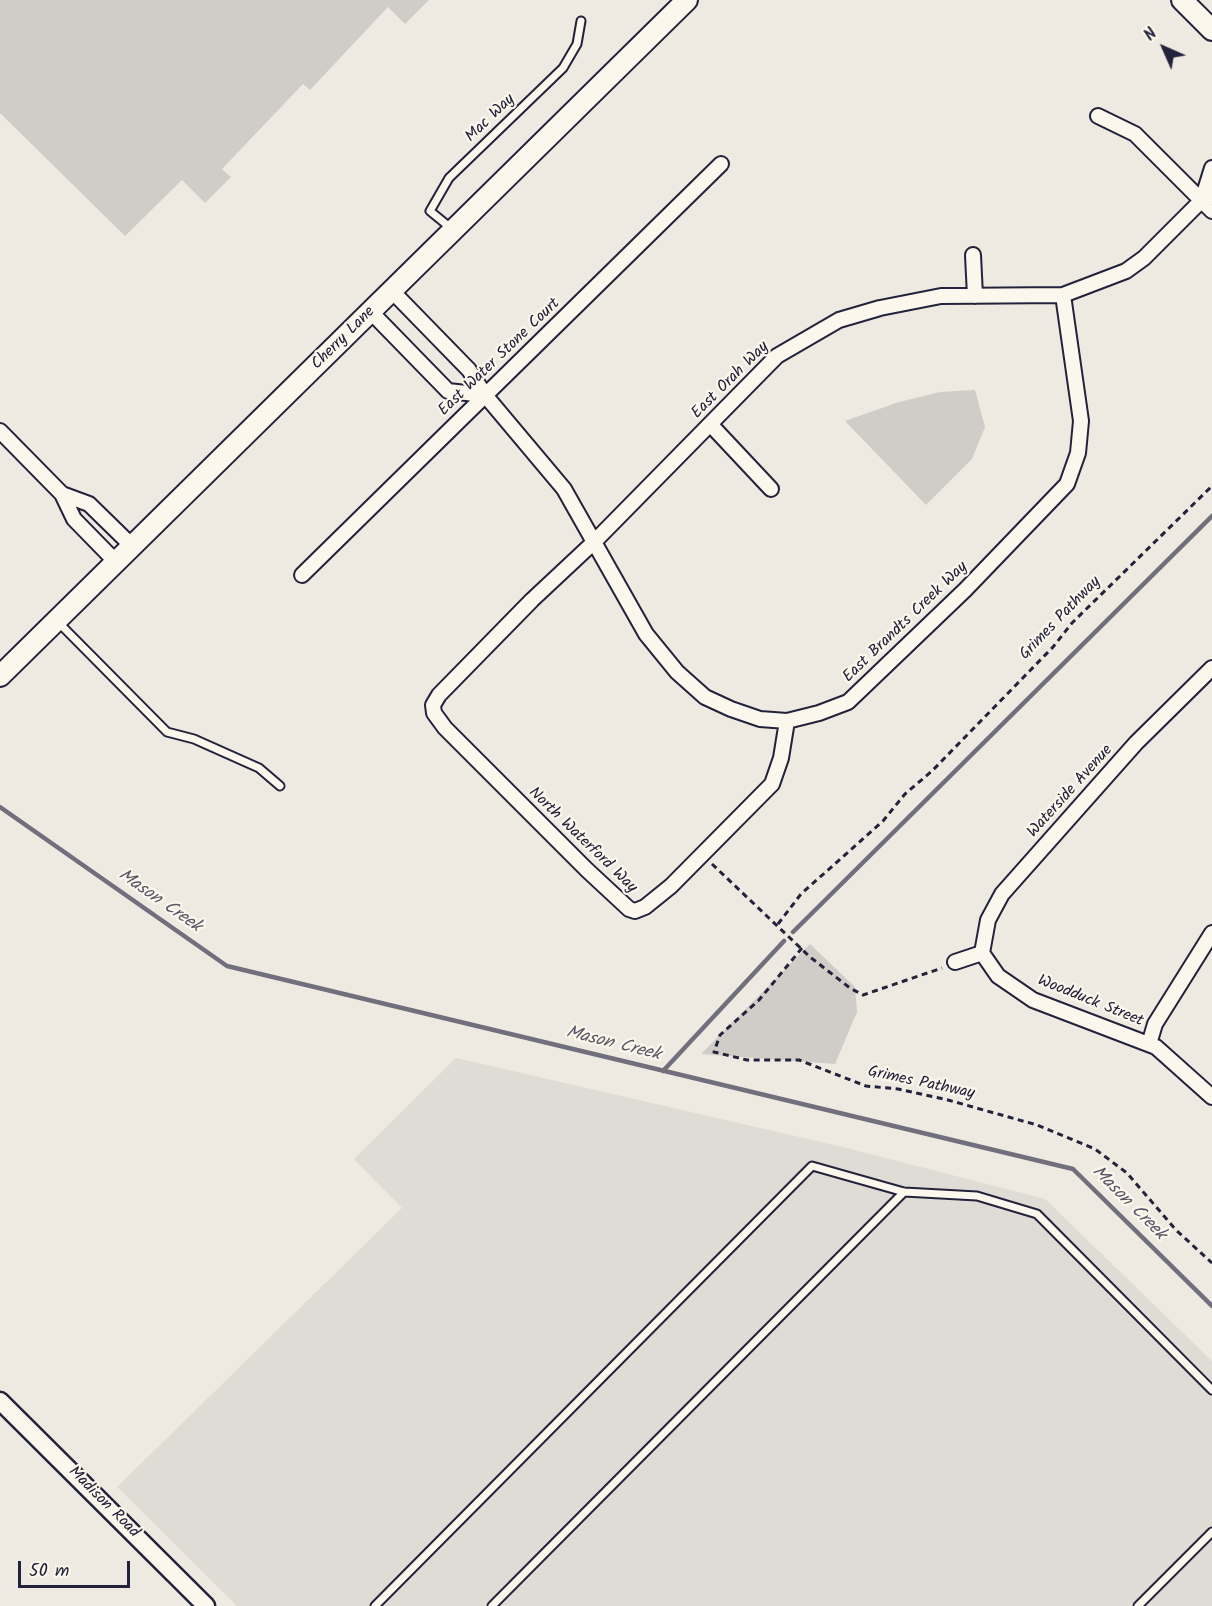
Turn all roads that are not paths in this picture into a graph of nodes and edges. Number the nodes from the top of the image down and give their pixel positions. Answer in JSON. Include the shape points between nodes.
{"nodes":[{"id":1,"x":687,"y":0,"type":"edge"},
{"id":2,"x":1182,"y":0,"type":"edge"},
{"id":3,"x":581,"y":21,"type":"dead end"},
{"id":4,"x":1212,"y":30,"type":"edge"},
{"id":5,"x":1098,"y":116,"type":"dead end"},
{"id":6,"x":721,"y":164,"type":"dead end"},
{"id":7,"x":1212,"y":168,"type":"edge"},
{"id":8,"x":1207,"y":198,"type":"edge"},
{"id":9,"x":1212,"y":211,"type":"edge"},
{"id":10,"x":454,"y":230,"type":"junction"},
{"id":11,"x":974,"y":255,"type":"dead end"},
{"id":12,"x":392,"y":291,"type":"junction"},
{"id":13,"x":1063,"y":295,"type":"junction"},
{"id":14,"x":975,"y":296,"type":"junction"},
{"id":15,"x":371,"y":312,"type":"junction"},
{"id":16,"x":485,"y":395,"type":"junction"},
{"id":17,"x":710,"y":424,"type":"junction"},
{"id":18,"x":0,"y":431,"type":"edge"},
{"id":19,"x":771,"y":489,"type":"dead end"},
{"id":20,"x":62,"y":494,"type":"junction"},
{"id":21,"x":594,"y":542,"type":"junction"},
{"id":22,"x":132,"y":546,"type":"junction"},
{"id":23,"x":116,"y":562,"type":"junction"},
{"id":24,"x":302,"y":575,"type":"dead end"},
{"id":25,"x":57,"y":621,"type":"junction"},
{"id":26,"x":1212,"y":668,"type":"edge"},
{"id":27,"x":0,"y":676,"type":"edge"},
{"id":28,"x":434,"y":713,"type":"joint"},
{"id":29,"x":787,"y":721,"type":"junction"},
{"id":30,"x":280,"y":786,"type":"dead end"},
{"id":31,"x":1212,"y":933,"type":"edge"},
{"id":32,"x":982,"y":953,"type":"junction"},
{"id":33,"x":955,"y":962,"type":"road end"},
{"id":34,"x":1149,"y":1044,"type":"junction"},
{"id":35,"x":1212,"y":1097,"type":"edge"},
{"id":36,"x":904,"y":1192,"type":"junction"},
{"id":37,"x":1212,"y":1390,"type":"edge"},
{"id":38,"x":0,"y":1401,"type":"edge"},
{"id":39,"x":1212,"y":1532,"type":"edge"},
{"id":40,"x":380,"y":1604,"type":"edge"},
{"id":41,"x":206,"y":1606,"type":"edge"},
{"id":42,"x":492,"y":1606,"type":"edge"},
{"id":43,"x":1138,"y":1606,"type":"edge"}],
"edges":[{"from":1,"to":10,"type":"main road","name":"Cherry Lane"},
{"from":2,"to":4,"type":"main road"},
{"from":3,"to":10,"type":"lane","name":"Mac Way","via":[[577,44],[563,68],[449,178],[430,211]]},
{"from":5,"to":8,"type":"street","via":[[1135,134]]},
{"from":6,"to":16,"type":"street","name":"East Water Stone Court"},
{"from":7,"to":8,"type":"street","name":"East Orah Way"},
{"from":8,"to":9,"type":"street"},
{"from":8,"to":13,"type":"street","name":"East Orah Way","via":[[1126,271]]},
{"from":10,"to":12,"type":"main road","name":"Cherry Lane"},
{"from":11,"to":14,"type":"street"},
{"from":12,"to":15,"type":"main road","name":"Cherry Lane"},
{"from":12,"to":16,"type":"street","name":"East Brandts Creek Way","via":[[469,370]]},
{"from":13,"to":14,"type":"street","name":"East Orah Way"},
{"from":13,"to":29,"type":"street","name":"East Brandts Creek Way","via":[[1081,421],[1078,453],[1067,484],[949,606],[848,702]]},
{"from":14,"to":17,"type":"street","name":"East Orah Way","via":[[940,296],[839,320],[777,356]]},
{"from":15,"to":16,"type":"street","via":[[448,391]]},
{"from":15,"to":22,"type":"main road","name":"Cherry Lane"},
{"from":16,"to":21,"type":"street","name":"East Brandts Creek Way","via":[[564,489]]},
{"from":16,"to":24,"type":"street","name":"East Water Stone Court"},
{"from":17,"to":19,"type":"street"},
{"from":17,"to":21,"type":"street","name":"East Orah Way"},
{"from":18,"to":20,"type":"street"},
{"from":20,"to":22,"type":"street","via":[[89,504]]},
{"from":20,"to":23,"type":"street","via":[[74,519]]},
{"from":21,"to":28,"type":"street","name":"East Orah Way","via":[[439,696],[433,705]]},
{"from":21,"to":29,"type":"street","name":"East Brandts Creek Way","via":[[646,634],[677,672],[705,697],[760,719]]},
{"from":22,"to":23,"type":"main road","name":"Cherry Lane"},
{"from":23,"to":25,"type":"main road","name":"Cherry Lane"},
{"from":25,"to":27,"type":"main road","name":"Cherry Lane"},
{"from":25,"to":30,"type":"lane","via":[[167,732],[194,739],[258,768]]},
{"from":26,"to":32,"type":"street","name":"Waterside Avenue","via":[[1137,743],[1002,894],[988,920]]},
{"from":28,"to":29,"type":"street","name":"North Waterford Way","via":[[453,736],[635,911],[671,886],[772,784]]},
{"from":31,"to":34,"type":"street","via":[[1155,1024]]},
{"from":32,"to":33,"type":"street"},
{"from":32,"to":34,"type":"street","name":"Woodduck Street","via":[[998,976],[1034,1000]]},
{"from":34,"to":35,"type":"street","name":"Woodduck Street","via":[[1173,1060]]},
{"from":36,"to":37,"type":"lane","via":[[977,1196],[1037,1214]]},
{"from":36,"to":40,"type":"lane","via":[[812,1166]]},
{"from":36,"to":42,"type":"lane"},
{"from":38,"to":41,"type":"street","name":"Madison Road"},
{"from":39,"to":43,"type":"lane"}]}
